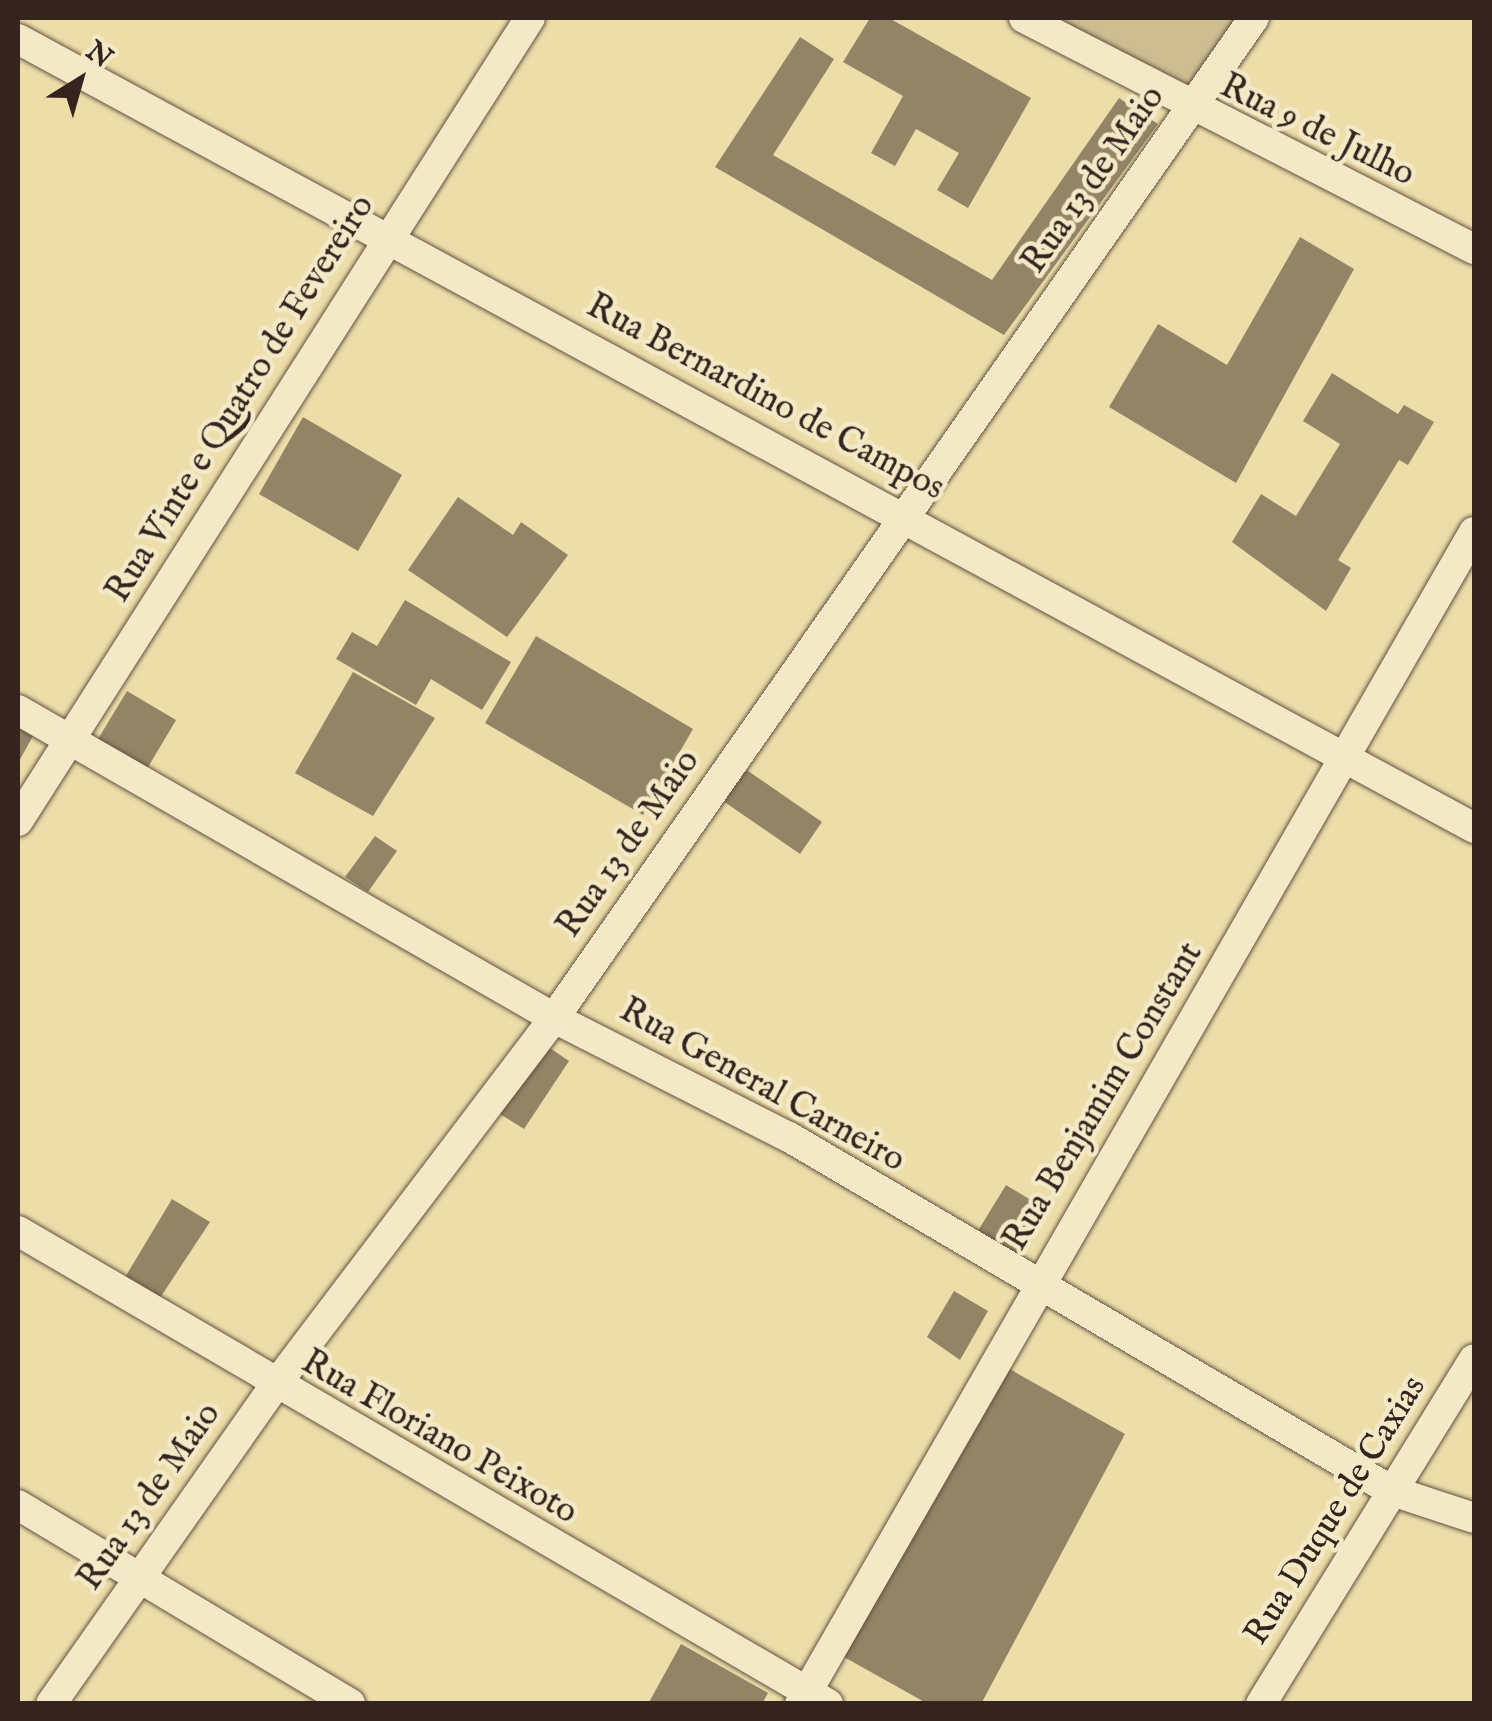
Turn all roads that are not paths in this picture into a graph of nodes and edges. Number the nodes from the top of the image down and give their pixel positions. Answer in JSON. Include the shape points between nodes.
{"nodes":[{"id":1,"x":530,"y":18,"type":"edge"},
{"id":2,"x":1024,"y":18,"type":"edge"},
{"id":3,"x":1254,"y":18,"type":"edge"},
{"id":4,"x":18,"y":39,"type":"edge"},
{"id":5,"x":1189,"y":110,"type":"junction"},
{"id":6,"x":384,"y":242,"type":"junction"},
{"id":7,"x":1474,"y":249,"type":"edge"},
{"id":8,"x":905,"y":512,"type":"junction"},
{"id":9,"x":1474,"y":532,"type":"edge"},
{"id":10,"x":18,"y":710,"type":"edge"},
{"id":11,"x":70,"y":740,"type":"junction"},
{"id":12,"x":1351,"y":760,"type":"junction"},
{"id":13,"x":18,"y":822,"type":"edge"},
{"id":14,"x":1474,"y":828,"type":"edge"},
{"id":15,"x":554,"y":1018,"type":"junction"},
{"id":16,"x":18,"y":1232,"type":"edge"},
{"id":17,"x":1034,"y":1286,"type":"junction"},
{"id":18,"x":1474,"y":1358,"type":"edge"},
{"id":19,"x":274,"y":1387,"type":"junction"},
{"id":20,"x":1392,"y":1491,"type":"junction"},
{"id":21,"x":18,"y":1505,"type":"edge"},
{"id":22,"x":1474,"y":1518,"type":"edge"},
{"id":23,"x":140,"y":1578,"type":"junction"},
{"id":24,"x":811,"y":1700,"type":"edge"},
{"id":25,"x":51,"y":1704,"type":"edge"},
{"id":26,"x":350,"y":1704,"type":"edge"},
{"id":27,"x":1261,"y":1704,"type":"edge"}],
"edges":[{"from":1,"to":6,"type":"street","name":"Rua Vinte e Quatro de Fevereiro"},
{"from":2,"to":5,"type":"street","name":"Rua 9 de Julho"},
{"from":3,"to":5,"type":"street","name":"Rua 13 de Maio"},
{"from":4,"to":6,"type":"street","name":"Rua Bernardino de Campos"},
{"from":5,"to":7,"type":"street","name":"Rua 9 de Julho"},
{"from":5,"to":8,"type":"street","name":"Rua 13 de Maio"},
{"from":6,"to":8,"type":"street","name":"Rua Bernardino de Campos"},
{"from":6,"to":11,"type":"street","name":"Rua Vinte e Quatro de Fevereiro"},
{"from":8,"to":12,"type":"street","name":"Rua Bernardino de Campos"},
{"from":8,"to":15,"type":"street","name":"Rua 13 de Maio"},
{"from":9,"to":12,"type":"street","name":"Rua Benjamim Constant"},
{"from":10,"to":11,"type":"street","name":"Rua General Carneiro"},
{"from":11,"to":13,"type":"street","name":"Rua Vinte e Quatro de Fevereiro"},
{"from":11,"to":15,"type":"street","name":"Rua General Carneiro"},
{"from":12,"to":14,"type":"street","name":"Rua Bernardino de Campos"},
{"from":12,"to":17,"type":"street","name":"Rua Benjamim Constant"},
{"from":15,"to":17,"type":"street","name":"Rua General Carneiro","via":[[789,1137]]},
{"from":15,"to":19,"type":"street","name":"Rua 13 de Maio"},
{"from":16,"to":19,"type":"street","name":"Rua Floriano Peixoto"},
{"from":17,"to":20,"type":"street","name":"Rua General Carneiro"},
{"from":17,"to":24,"type":"street","name":"Rua Benjamim Constant"},
{"from":18,"to":20,"type":"street","name":"Rua Duque de Caxias"},
{"from":19,"to":23,"type":"street","name":"Rua 13 de Maio"},
{"from":19,"to":24,"type":"street","name":"Rua Floriano Peixoto"},
{"from":20,"to":22,"type":"street","name":"Rua General Carneiro"},
{"from":20,"to":27,"type":"street","name":"Rua Duque de Caxias"},
{"from":21,"to":23,"type":"street"},
{"from":23,"to":25,"type":"street","name":"Rua 13 de Maio"},
{"from":23,"to":26,"type":"street"}]}
